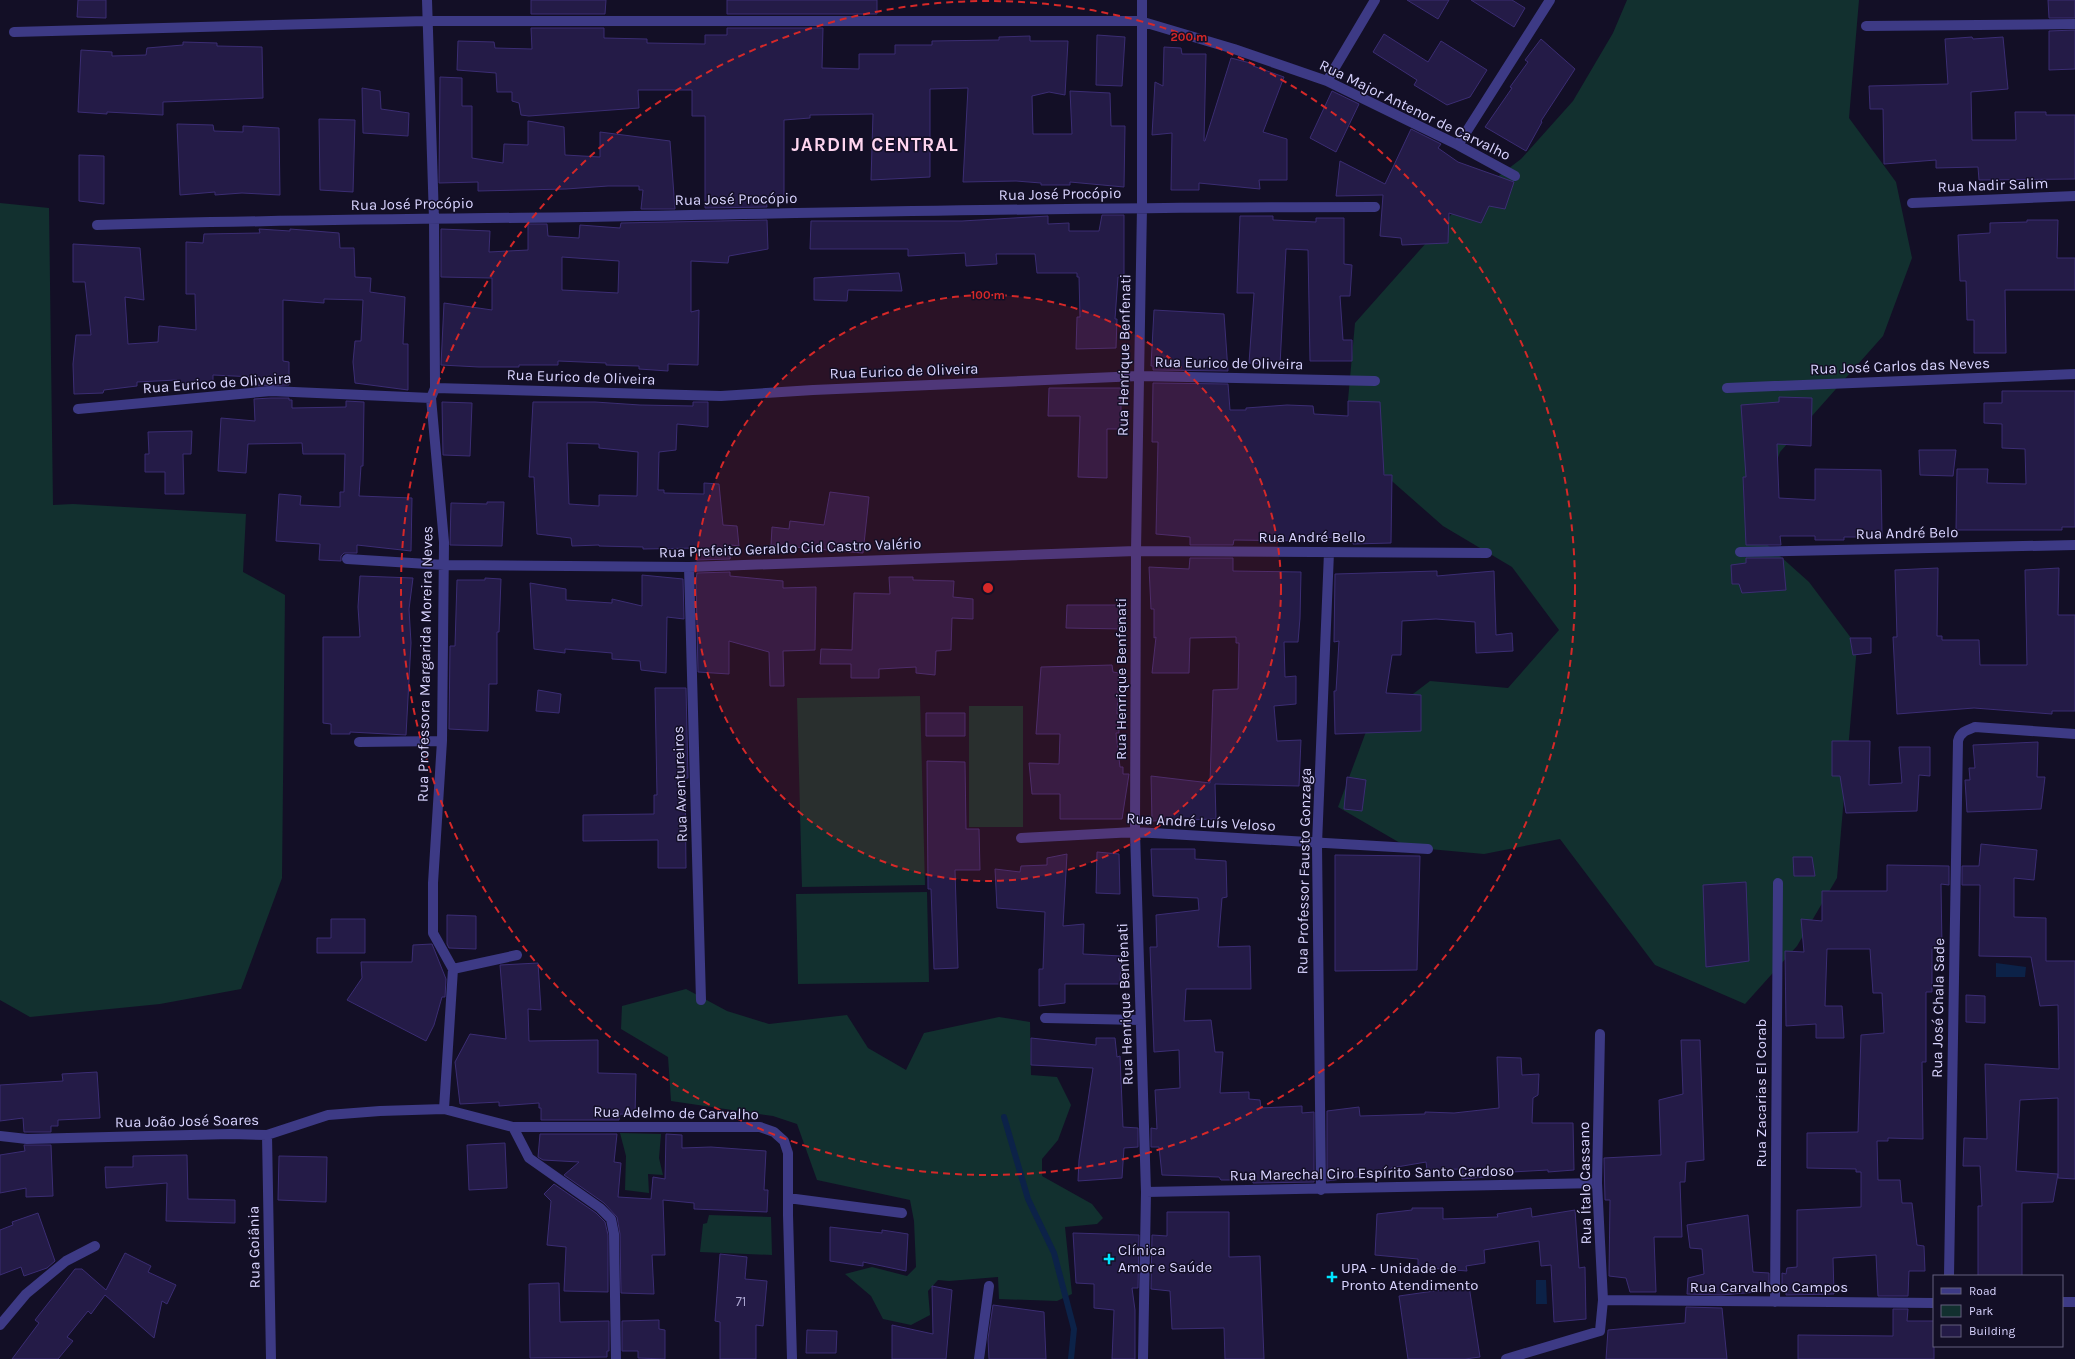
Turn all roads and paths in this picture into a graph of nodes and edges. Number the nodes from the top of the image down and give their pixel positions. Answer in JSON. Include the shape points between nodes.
{"nodes":[{"id":1,"x":427,"y":0,"type":"edge"},
{"id":2,"x":1142,"y":0,"type":"edge"},
{"id":3,"x":1375,"y":0,"type":"edge"},
{"id":4,"x":1550,"y":0,"type":"edge"},
{"id":5,"x":426,"y":21,"type":"junction"},
{"id":6,"x":1140,"y":21,"type":"junction"},
{"id":7,"x":2075,"y":24,"type":"edge"},
{"id":8,"x":1866,"y":26,"type":"dead end"},
{"id":9,"x":14,"y":32,"type":"dead end"},
{"id":10,"x":1327,"y":81,"type":"junction"},
{"id":11,"x":1458,"y":145,"type":"junction"},
{"id":12,"x":1515,"y":176,"type":"dead end"},
{"id":13,"x":2075,"y":196,"type":"edge"},
{"id":14,"x":1912,"y":203,"type":"dead end"},
{"id":15,"x":1142,"y":207,"type":"junction"},
{"id":16,"x":1375,"y":207,"type":"dead end"},
{"id":17,"x":434,"y":219,"type":"junction"},
{"id":18,"x":97,"y":225,"type":"dead end"},
{"id":19,"x":2075,"y":374,"type":"edge"},
{"id":20,"x":1139,"y":376,"type":"junction"},
{"id":21,"x":1375,"y":381,"type":"dead end"},
{"id":22,"x":435,"y":388,"type":"junction"},
{"id":23,"x":1727,"y":388,"type":"dead end"},
{"id":24,"x":431,"y":398,"type":"junction"},
{"id":25,"x":78,"y":409,"type":"dead end"},
{"id":26,"x":2075,"y":545,"type":"edge"},
{"id":27,"x":1136,"y":551,"type":"junction"},
{"id":28,"x":1329,"y":552,"type":"junction"},
{"id":29,"x":1740,"y":552,"type":"dead end"},
{"id":30,"x":1487,"y":553,"type":"dead end"},
{"id":31,"x":347,"y":559,"type":"dead end"},
{"id":32,"x":444,"y":565,"type":"junction"},
{"id":33,"x":689,"y":567,"type":"junction"},
{"id":34,"x":2075,"y":734,"type":"edge"},
{"id":35,"x":442,"y":741,"type":"junction"},
{"id":36,"x":359,"y":742,"type":"dead end"},
{"id":37,"x":1135,"y":832,"type":"junction"},
{"id":38,"x":1021,"y":838,"type":"dead end"},
{"id":39,"x":1317,"y":844,"type":"junction"},
{"id":40,"x":1428,"y":849,"type":"dead end"},
{"id":41,"x":1778,"y":884,"type":"dead end"},
{"id":42,"x":517,"y":955,"type":"dead end"},
{"id":43,"x":453,"y":969,"type":"junction"},
{"id":44,"x":701,"y":1000,"type":"dead end"},
{"id":45,"x":1045,"y":1018,"type":"dead end"},
{"id":46,"x":1140,"y":1020,"type":"junction"},
{"id":47,"x":1600,"y":1034,"type":"dead end"},
{"id":48,"x":444,"y":1109,"type":"junction"},
{"id":49,"x":513,"y":1127,"type":"junction"},
{"id":50,"x":267,"y":1135,"type":"junction"},
{"id":51,"x":0,"y":1136,"type":"edge"},
{"id":52,"x":1597,"y":1183,"type":"junction"},
{"id":53,"x":1321,"y":1190,"type":"junction"},
{"id":54,"x":1146,"y":1192,"type":"junction"},
{"id":55,"x":788,"y":1198,"type":"junction"},
{"id":56,"x":902,"y":1213,"type":"dead end"},
{"id":57,"x":95,"y":1246,"type":"dead end"},
{"id":58,"x":1949,"y":1275,"type":"edge"},
{"id":59,"x":989,"y":1286,"type":"dead end"},
{"id":60,"x":1604,"y":1300,"type":"junction"},
{"id":61,"x":1775,"y":1302,"type":"junction"},
{"id":62,"x":2063,"y":1302,"type":"edge"},
{"id":63,"x":2075,"y":1302,"type":"edge"},
{"id":64,"x":1933,"y":1303,"type":"edge"},
{"id":65,"x":0,"y":1325,"type":"edge"},
{"id":66,"x":1535,"y":1349,"type":"junction"},
{"id":67,"x":271,"y":1359,"type":"edge"},
{"id":68,"x":616,"y":1359,"type":"edge"},
{"id":69,"x":792,"y":1359,"type":"edge"},
{"id":70,"x":979,"y":1359,"type":"edge"},
{"id":71,"x":1143,"y":1359,"type":"edge"},
{"id":72,"x":1506,"y":1359,"type":"edge"},
{"id":73,"x":1541,"y":1359,"type":"edge"}],
"edges":[{"from":1,"to":5,"type":"street","name":"Rua Professora Margarida Moreira Neves"},
{"from":2,"to":6,"type":"street","name":"Rua Henrique Benfenati"},
{"from":3,"to":10,"type":"street"},
{"from":4,"to":11,"type":"street"},
{"from":5,"to":6,"type":"street","name":"Rua Major Antenor de Carvalho"},
{"from":5,"to":9,"type":"street","name":"Rua Major Antenor de Carvalho"},
{"from":5,"to":17,"type":"street","name":"Rua Professora Margarida Moreira Neves"},
{"from":6,"to":10,"type":"street","name":"Rua Major Antenor de Carvalho","via":[[1234,49]]},
{"from":6,"to":15,"type":"street","name":"Rua Henrique Benfenati"},
{"from":7,"to":8,"type":"street"},
{"from":10,"to":11,"type":"street","name":"Rua Major Antenor de Carvalho"},
{"from":11,"to":12,"type":"street","name":"Rua Major Antenor de Carvalho"},
{"from":13,"to":14,"type":"street","name":"Rua Nadir Salim"},
{"from":15,"to":16,"type":"street","name":"Rua José Procópio"},
{"from":15,"to":17,"type":"street","name":"Rua José Procópio"},
{"from":15,"to":20,"type":"street","name":"Rua Henrique Benfenati"},
{"from":17,"to":18,"type":"street","name":"Rua José Procópio","via":[[242,220]]},
{"from":17,"to":22,"type":"street","name":"Rua Professora Margarida Moreira Neves"},
{"from":19,"to":23,"type":"street","name":"Rua José Carlos das Neves"},
{"from":20,"to":21,"type":"street","name":"Rua Eurico de Oliveira"},
{"from":20,"to":22,"type":"street","name":"Rua Eurico de Oliveira","via":[[721,396]]},
{"from":20,"to":27,"type":"street","name":"Rua Henrique Benfenati"},
{"from":22,"to":24,"type":"street","name":"Rua Professora Margarida Moreira Neves"},
{"from":24,"to":25,"type":"street","name":"Rua Eurico de Oliveira","via":[[271,391]]},
{"from":24,"to":32,"type":"street","name":"Rua Professora Margarida Moreira Neves"},
{"from":26,"to":29,"type":"street","name":"Rua André Belo"},
{"from":27,"to":28,"type":"street","name":"Rua André Bello"},
{"from":27,"to":33,"type":"street","name":"Rua Prefeito Geraldo Cid Castro Valério"},
{"from":27,"to":37,"type":"street","name":"Rua Henrique Benfenati"},
{"from":28,"to":30,"type":"street","name":"Rua André Bello"},
{"from":28,"to":39,"type":"street","name":"Rua Professor Fausto Gonzaga"},
{"from":31,"to":32,"type":"street","name":"Rua Prefeito Geraldo Cid Castro Valério"},
{"from":32,"to":33,"type":"street","name":"Rua Prefeito Geraldo Cid Castro Valério"},
{"from":32,"to":35,"type":"street","name":"Rua Professora Margarida Moreira Neves"},
{"from":33,"to":44,"type":"street","name":"Rua Aventureiros"},
{"from":34,"to":58,"type":"street","name":"Rua José Chala Sade","via":[[1976,726],[1959,735]]},
{"from":35,"to":36,"type":"street"},
{"from":35,"to":43,"type":"street","name":"Rua Professora Margarida Moreira Neves","via":[[433,883],[433,932]]},
{"from":37,"to":38,"type":"street","name":"Rua André Luís Veloso"},
{"from":37,"to":39,"type":"street","name":"Rua André Luís Veloso"},
{"from":37,"to":46,"type":"street","name":"Rua Henrique Benfenati"},
{"from":39,"to":40,"type":"street","name":"Rua André Luís Veloso"},
{"from":39,"to":53,"type":"street","name":"Rua Professor Fausto Gonzaga"},
{"from":41,"to":61,"type":"street","name":"Rua Zacarias El Corab"},
{"from":42,"to":43,"type":"street"},
{"from":43,"to":48,"type":"street"},
{"from":45,"to":46,"type":"street"},
{"from":46,"to":54,"type":"street","name":"Rua Henrique Benfenati"},
{"from":47,"to":52,"type":"street","name":"Rua Ítalo Cassano"},
{"from":48,"to":49,"type":"street","name":"Rua Adelmo de Carvalho"},
{"from":48,"to":50,"type":"street","name":"Rua João José Soares","via":[[380,1110],[328,1115]]},
{"from":49,"to":55,"type":"street","name":"Rua Adelmo de Carvalho","via":[[760,1127],[774,1132],[784,1141],[788,1153]]},
{"from":49,"to":68,"type":"street","via":[[529,1158],[600,1208],[611,1219],[614,1234]]},
{"from":50,"to":51,"type":"street","name":"Rua João José Soares","via":[[27,1139]]},
{"from":50,"to":67,"type":"street","name":"Rua Goiânia"},
{"from":52,"to":53,"type":"street","name":"Rua Marechal Ciro Espírito Santo Cardoso"},
{"from":52,"to":60,"type":"street","name":"Rua Ítalo Cassano"},
{"from":53,"to":54,"type":"street","name":"Rua Marechal Ciro Espírito Santo Cardoso"},
{"from":54,"to":71,"type":"street","name":"Rua Henrique Benfenati"},
{"from":55,"to":56,"type":"street"},
{"from":55,"to":69,"type":"street","name":"Rua Adelmo de Carvalho"},
{"from":57,"to":65,"type":"street","via":[[66,1261],[26,1294]]},
{"from":59,"to":70,"type":"street"},
{"from":60,"to":61,"type":"street","name":"Rua Carvalhoo Campos"},
{"from":60,"to":66,"type":"street","name":"Rua Ítalo Cassano","via":[[1600,1331]]},
{"from":61,"to":64,"type":"street","name":"Rua Carvalhoo Campos"},
{"from":62,"to":63,"type":"street"},
{"from":66,"to":72,"type":"street"},
{"from":66,"to":73,"type":"street"}]}
